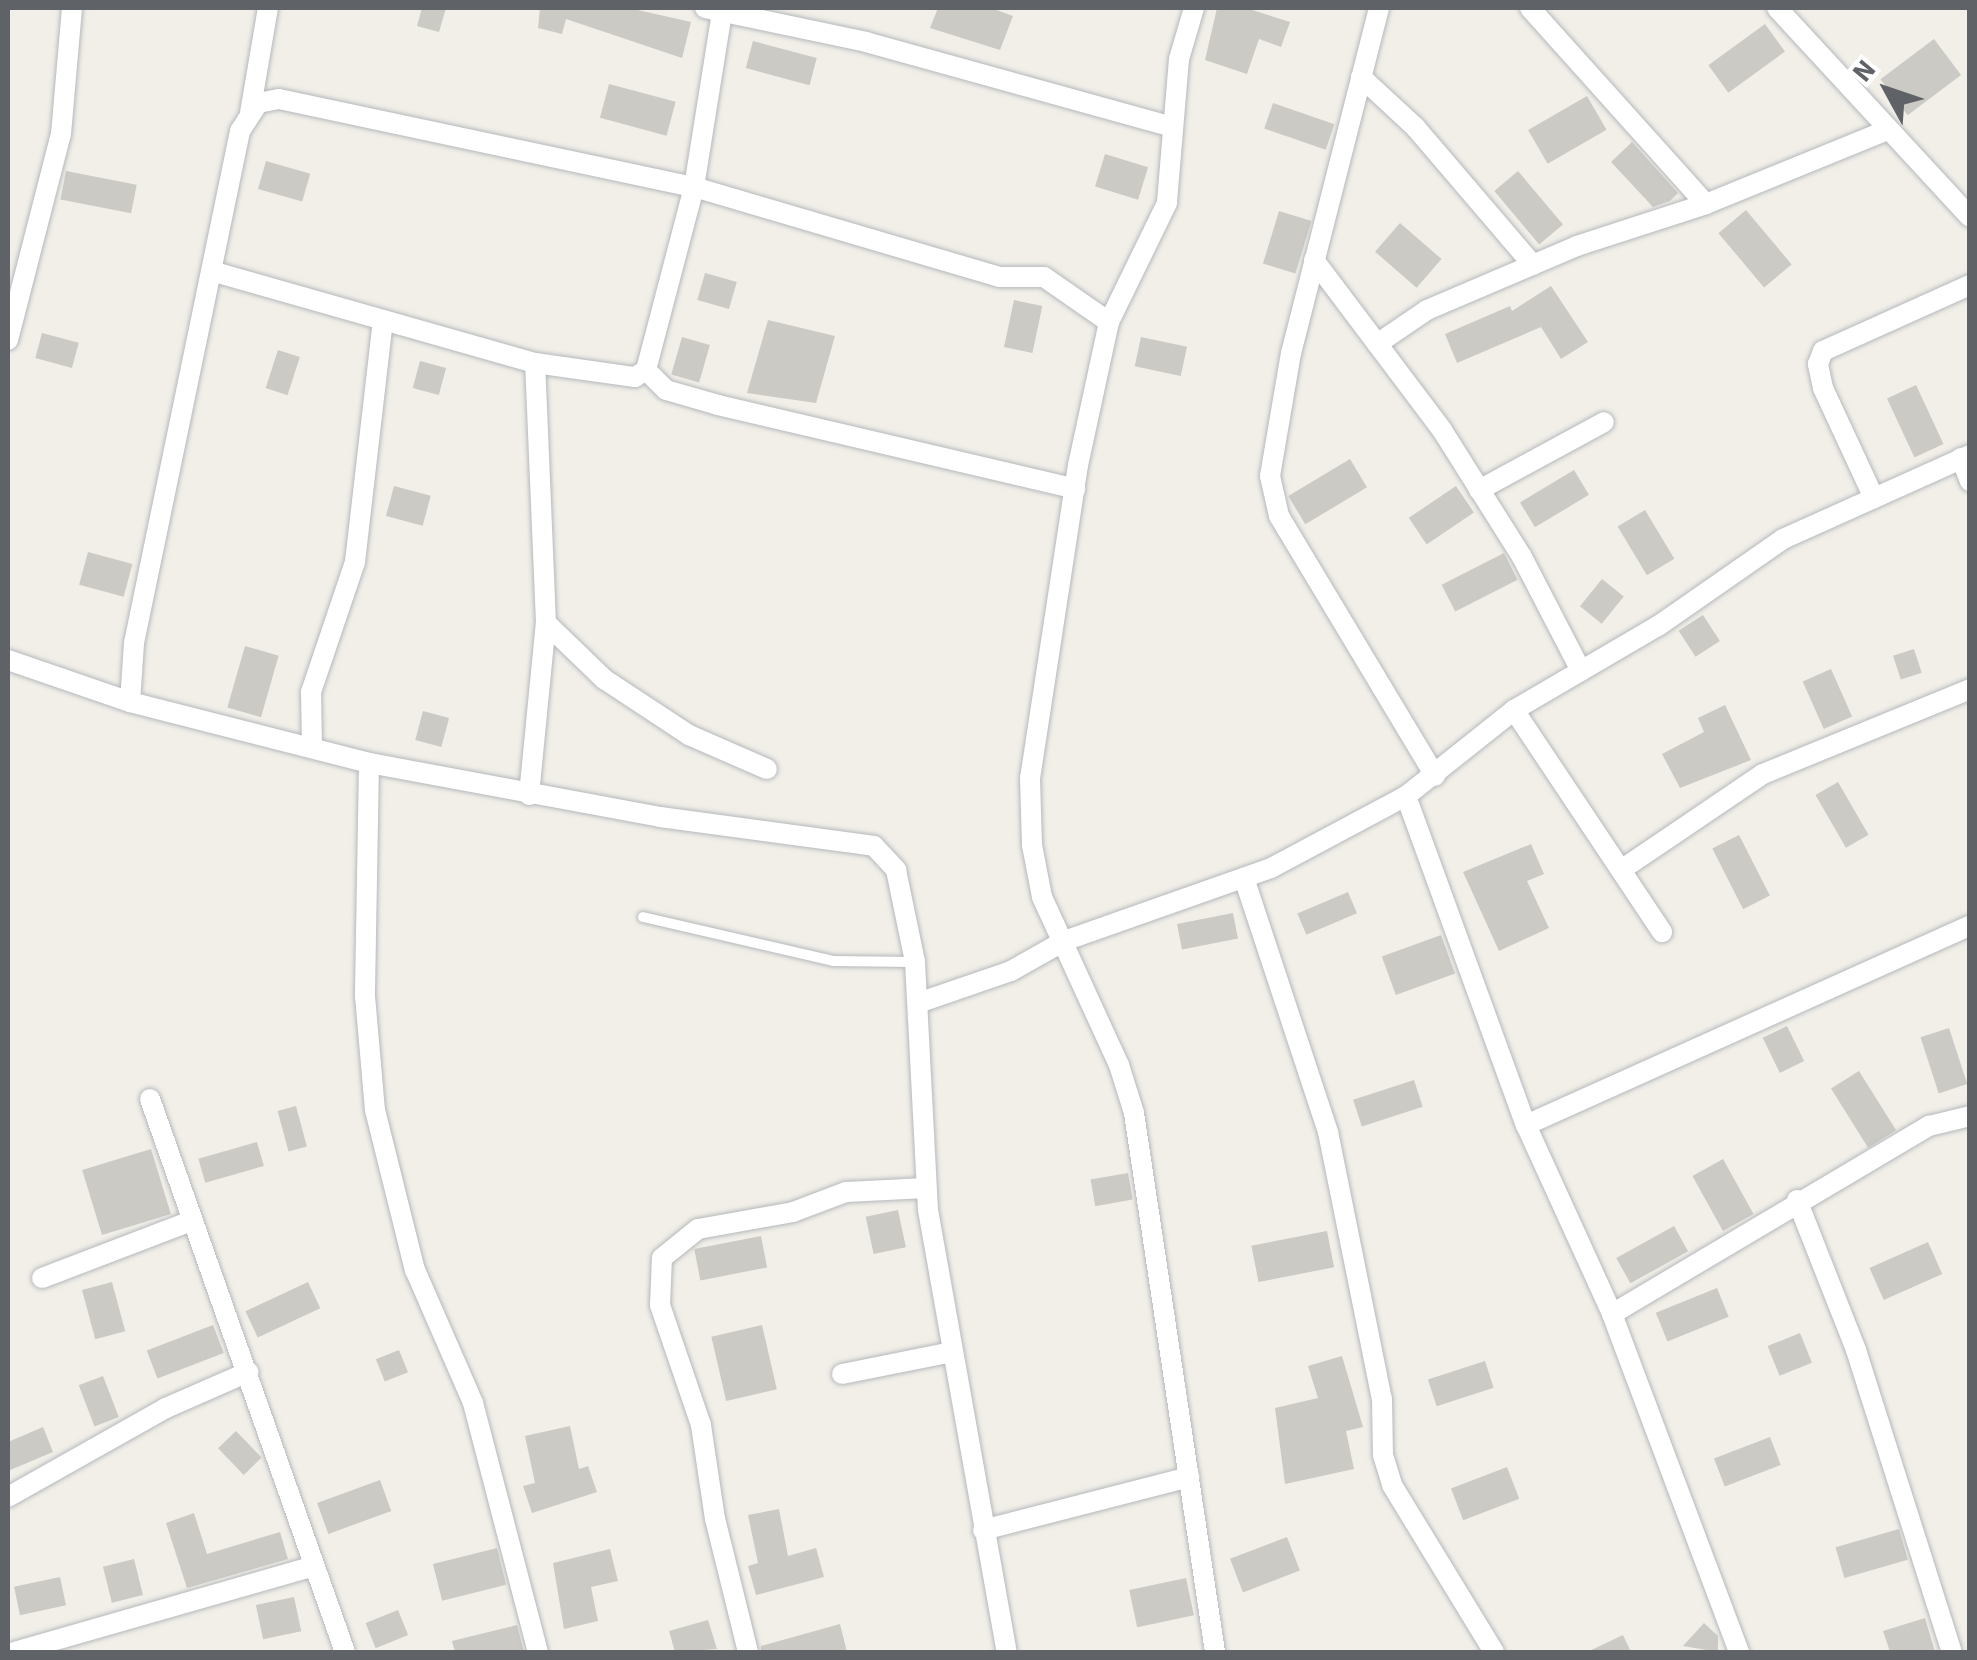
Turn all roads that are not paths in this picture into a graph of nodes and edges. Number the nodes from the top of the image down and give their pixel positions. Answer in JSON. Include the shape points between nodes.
{"nodes":[{"id":1,"x":72,"y":8,"type":"edge"},
{"id":2,"x":268,"y":8,"type":"edge"},
{"id":3,"x":1194,"y":8,"type":"edge"},
{"id":4,"x":1378,"y":8,"type":"edge"},
{"id":5,"x":1530,"y":8,"type":"edge"},
{"id":6,"x":1777,"y":8,"type":"edge"},
{"id":7,"x":714,"y":10,"type":"edge"},
{"id":8,"x":1361,"y":77,"type":"junction"},
{"id":9,"x":250,"y":113,"type":"junction"},
{"id":10,"x":1172,"y":127,"type":"junction"},
{"id":11,"x":1887,"y":130,"type":"junction"},
{"id":12,"x":694,"y":187,"type":"junction"},
{"id":13,"x":1706,"y":204,"type":"junction"},
{"id":14,"x":1970,"y":217,"type":"edge"},
{"id":15,"x":1314,"y":260,"type":"junction"},
{"id":16,"x":1533,"y":265,"type":"junction"},
{"id":17,"x":215,"y":272,"type":"junction"},
{"id":18,"x":1970,"y":285,"type":"edge"},
{"id":19,"x":383,"y":321,"type":"junction"},
{"id":20,"x":1109,"y":322,"type":"junction"},
{"id":21,"x":8,"y":340,"type":"edge"},
{"id":22,"x":1377,"y":344,"type":"junction"},
{"id":23,"x":535,"y":364,"type":"junction"},
{"id":24,"x":646,"y":370,"type":"junction"},
{"id":25,"x":1604,"y":422,"type":"dead end"},
{"id":26,"x":1965,"y":457,"type":"edge"},
{"id":27,"x":1970,"y":481,"type":"edge"},
{"id":28,"x":1075,"y":489,"type":"junction"},
{"id":29,"x":1480,"y":490,"type":"junction"},
{"id":30,"x":1874,"y":498,"type":"junction"},
{"id":31,"x":546,"y":623,"type":"junction"},
{"id":32,"x":8,"y":660,"type":"edge"},
{"id":33,"x":1582,"y":670,"type":"junction"},
{"id":34,"x":1970,"y":689,"type":"edge"},
{"id":35,"x":130,"y":702,"type":"junction"},
{"id":36,"x":1514,"y":710,"type":"junction"},
{"id":37,"x":312,"y":748,"type":"junction"},
{"id":38,"x":369,"y":763,"type":"junction"},
{"id":39,"x":767,"y":769,"type":"dead end"},
{"id":40,"x":1436,"y":776,"type":"junction"},
{"id":41,"x":529,"y":795,"type":"junction"},
{"id":42,"x":1406,"y":796,"type":"junction"},
{"id":43,"x":1622,"y":870,"type":"junction"},
{"id":44,"x":1244,"y":878,"type":"junction"},
{"id":45,"x":643,"y":917,"type":"dead end"},
{"id":46,"x":1970,"y":926,"type":"edge"},
{"id":47,"x":1662,"y":932,"type":"dead end"},
{"id":48,"x":1064,"y":941,"type":"junction"},
{"id":49,"x":915,"y":962,"type":"junction"},
{"id":50,"x":918,"y":1003,"type":"junction"},
{"id":51,"x":150,"y":1099,"type":"dead end"},
{"id":52,"x":1970,"y":1116,"type":"edge"},
{"id":53,"x":1526,"y":1124,"type":"junction"},
{"id":54,"x":926,"y":1188,"type":"junction"},
{"id":55,"x":1797,"y":1200,"type":"junction"},
{"id":56,"x":188,"y":1222,"type":"junction"},
{"id":57,"x":42,"y":1278,"type":"dead end"},
{"id":58,"x":1612,"y":1314,"type":"junction"},
{"id":59,"x":952,"y":1352,"type":"junction"},
{"id":60,"x":248,"y":1372,"type":"junction"},
{"id":61,"x":842,"y":1374,"type":"dead end"},
{"id":62,"x":1189,"y":1477,"type":"junction"},
{"id":63,"x":8,"y":1497,"type":"edge"},
{"id":64,"x":984,"y":1530,"type":"junction"},
{"id":65,"x":313,"y":1566,"type":"junction"},
{"id":66,"x":14,"y":1652,"type":"edge"},
{"id":67,"x":345,"y":1652,"type":"edge"},
{"id":68,"x":538,"y":1652,"type":"edge"},
{"id":69,"x":748,"y":1652,"type":"edge"},
{"id":70,"x":1007,"y":1652,"type":"edge"},
{"id":71,"x":1215,"y":1652,"type":"edge"},
{"id":72,"x":1494,"y":1652,"type":"edge"},
{"id":73,"x":1739,"y":1652,"type":"edge"},
{"id":74,"x":1952,"y":1652,"type":"edge"}],
"edges":[{"from":1,"to":21,"type":"street","via":[[61,134]]},
{"from":2,"to":9,"type":"street"},
{"from":3,"to":10,"type":"street","via":[[1179,58]]},
{"from":4,"to":8,"type":"street"},
{"from":5,"to":13,"type":"street"},
{"from":6,"to":11,"type":"street"},
{"from":7,"to":10,"type":"street","via":[[866,42]]},
{"from":7,"to":12,"type":"street"},
{"from":8,"to":15,"type":"street"},
{"from":8,"to":16,"type":"street","via":[[1416,128]]},
{"from":9,"to":12,"type":"street","via":[[258,103],[279,99],[521,156]]},
{"from":9,"to":17,"type":"street","via":[[240,131]]},
{"from":10,"to":20,"type":"street","via":[[1167,202]]},
{"from":11,"to":13,"type":"street"},
{"from":11,"to":14,"type":"street"},
{"from":12,"to":20,"type":"street","via":[[1000,277],[1044,277]]},
{"from":12,"to":24,"type":"street"},
{"from":13,"to":16,"type":"street"},
{"from":15,"to":22,"type":"street"},
{"from":15,"to":40,"type":"street","via":[[1273,452],[1270,476],[1279,516]]},
{"from":16,"to":22,"type":"street","via":[[1426,310]]},
{"from":17,"to":19,"type":"street"},
{"from":17,"to":35,"type":"street","via":[[134,644]]},
{"from":18,"to":30,"type":"street","via":[[1823,352],[1822,388]]},
{"from":19,"to":23,"type":"street"},
{"from":19,"to":37,"type":"street","via":[[356,562],[311,692]]},
{"from":20,"to":28,"type":"street"},
{"from":22,"to":29,"type":"street"},
{"from":23,"to":24,"type":"street","via":[[635,377]]},
{"from":23,"to":31,"type":"street"},
{"from":24,"to":28,"type":"street","via":[[666,390],[718,405]]},
{"from":25,"to":29,"type":"street"},
{"from":26,"to":27,"type":"street"},
{"from":26,"to":30,"type":"street"},
{"from":28,"to":48,"type":"street","via":[[1030,778],[1038,880]]},
{"from":29,"to":33,"type":"street"},
{"from":30,"to":33,"type":"street","via":[[1782,540]]},
{"from":31,"to":39,"type":"street","via":[[604,678],[689,736]]},
{"from":31,"to":41,"type":"street"},
{"from":32,"to":35,"type":"street"},
{"from":33,"to":36,"type":"street"},
{"from":34,"to":43,"type":"street","via":[[1763,774]]},
{"from":35,"to":37,"type":"street"},
{"from":36,"to":40,"type":"street"},
{"from":36,"to":43,"type":"street"},
{"from":37,"to":38,"type":"street"},
{"from":38,"to":41,"type":"street"},
{"from":38,"to":68,"type":"street","via":[[364,996],[374,1110],[415,1270],[473,1403]]},
{"from":40,"to":42,"type":"street"},
{"from":41,"to":49,"type":"street","via":[[874,846],[896,870]]},
{"from":42,"to":44,"type":"street"},
{"from":42,"to":53,"type":"street"},
{"from":43,"to":47,"type":"street"},
{"from":44,"to":48,"type":"street"},
{"from":44,"to":72,"type":"street","via":[[1328,1132],[1382,1400],[1382,1455],[1392,1485]]},
{"from":45,"to":49,"type":"lane","via":[[833,960]]},
{"from":46,"to":53,"type":"street"},
{"from":48,"to":50,"type":"street","via":[[1011,971]]},
{"from":48,"to":62,"type":"street","via":[[1134,1113]]},
{"from":49,"to":50,"type":"street"},
{"from":50,"to":54,"type":"street"},
{"from":51,"to":56,"type":"street"},
{"from":52,"to":55,"type":"street","via":[[1929,1126]]},
{"from":53,"to":58,"type":"street"},
{"from":54,"to":59,"type":"street"},
{"from":54,"to":69,"type":"street","via":[[846,1192],[793,1212],[698,1228],[662,1258],[660,1305],[701,1425],[715,1520]]},
{"from":55,"to":58,"type":"street"},
{"from":55,"to":74,"type":"street","via":[[1868,1384]]},
{"from":56,"to":57,"type":"street"},
{"from":56,"to":60,"type":"street"},
{"from":58,"to":73,"type":"street"},
{"from":59,"to":61,"type":"street"},
{"from":59,"to":64,"type":"street"},
{"from":60,"to":63,"type":"street","via":[[166,1408]]},
{"from":60,"to":65,"type":"street"},
{"from":62,"to":64,"type":"street"},
{"from":62,"to":71,"type":"street"},
{"from":64,"to":70,"type":"street"},
{"from":65,"to":66,"type":"street"},
{"from":65,"to":67,"type":"street"}]}
